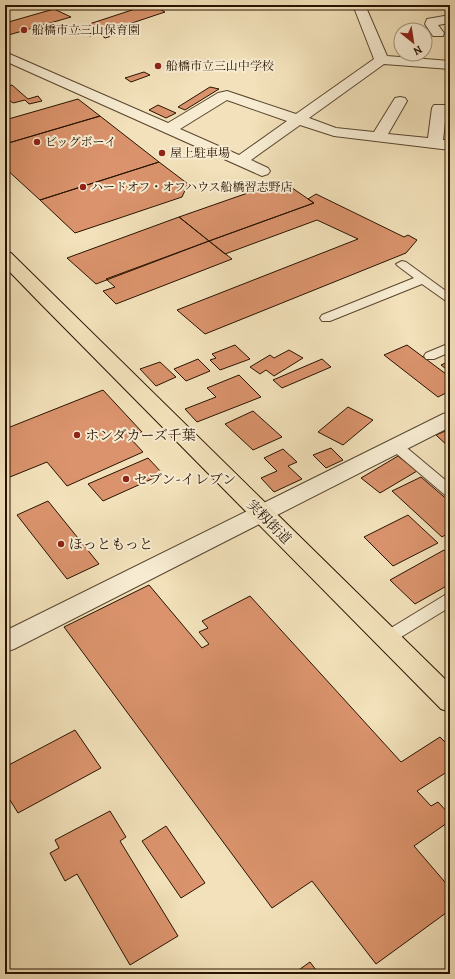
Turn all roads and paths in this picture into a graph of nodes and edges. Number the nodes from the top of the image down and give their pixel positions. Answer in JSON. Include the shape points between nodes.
{"nodes":[{"id":1,"x":359,"y":5,"type":"edge"},
{"id":2,"x":450,"y":19,"type":"edge"},
{"id":3,"x":438,"y":33,"type":"dead end"},
{"id":4,"x":5,"y":56,"type":"edge"},
{"id":5,"x":381,"y":60,"type":"junction"},
{"id":6,"x":450,"y":65,"type":"edge"},
{"id":7,"x":400,"y":101,"type":"dead end"},
{"id":8,"x":450,"y":110,"type":"edge"},
{"id":9,"x":299,"y":121,"type":"junction"},
{"id":10,"x":169,"y":129,"type":"junction"},
{"id":11,"x":379,"y":137,"type":"junction"},
{"id":12,"x":435,"y":144,"type":"junction"},
{"id":13,"x":450,"y":145,"type":"edge"},
{"id":14,"x":240,"y":161,"type":"junction"},
{"id":15,"x":262,"y":171,"type":"dead end"},
{"id":16,"x":5,"y":257,"type":"edge"},
{"id":17,"x":402,"y":264,"type":"dead end"},
{"id":18,"x":422,"y":279,"type":"junction"},
{"id":19,"x":450,"y":299,"type":"edge"},
{"id":20,"x":326,"y":318,"type":"dead end"},
{"id":21,"x":450,"y":347,"type":"edge"},
{"id":22,"x":430,"y":356,"type":"dead end"},
{"id":23,"x":450,"y":419,"type":"edge"},
{"id":24,"x":396,"y":446,"type":"junction"},
{"id":25,"x":450,"y":492,"type":"edge"},
{"id":26,"x":261,"y":514,"type":"junction"},
{"id":27,"x":450,"y":599,"type":"edge"},
{"id":28,"x":387,"y":638,"type":"junction"},
{"id":29,"x":5,"y":642,"type":"edge"},
{"id":30,"x":450,"y":701,"type":"edge"}],
"edges":[{"from":1,"to":5,"type":"street"},
{"from":2,"to":3,"type":"street","via":[[432,22]]},
{"from":4,"to":10,"type":"street"},
{"from":5,"to":6,"type":"street"},
{"from":5,"to":9,"type":"street"},
{"from":7,"to":11,"type":"street"},
{"from":8,"to":12,"type":"street","via":[[439,108]]},
{"from":9,"to":10,"type":"street","via":[[227,95]]},
{"from":9,"to":11,"type":"street","via":[[334,132]]},
{"from":9,"to":14,"type":"street"},
{"from":10,"to":14,"type":"street"},
{"from":11,"to":12,"type":"street"},
{"from":12,"to":13,"type":"street"},
{"from":14,"to":15,"type":"street"},
{"from":16,"to":26,"type":"main road","name":"実籾街道"},
{"from":17,"to":18,"type":"lane"},
{"from":18,"to":19,"type":"lane"},
{"from":18,"to":20,"type":"lane"},
{"from":21,"to":22,"type":"lane"},
{"from":23,"to":24,"type":"street"},
{"from":24,"to":25,"type":"lane"},
{"from":24,"to":26,"type":"street"},
{"from":26,"to":28,"type":"main road","name":"実籾街道"},
{"from":26,"to":29,"type":"street"},
{"from":27,"to":28,"type":"lane"},
{"from":28,"to":30,"type":"main road","name":"実籾街道"}]}
